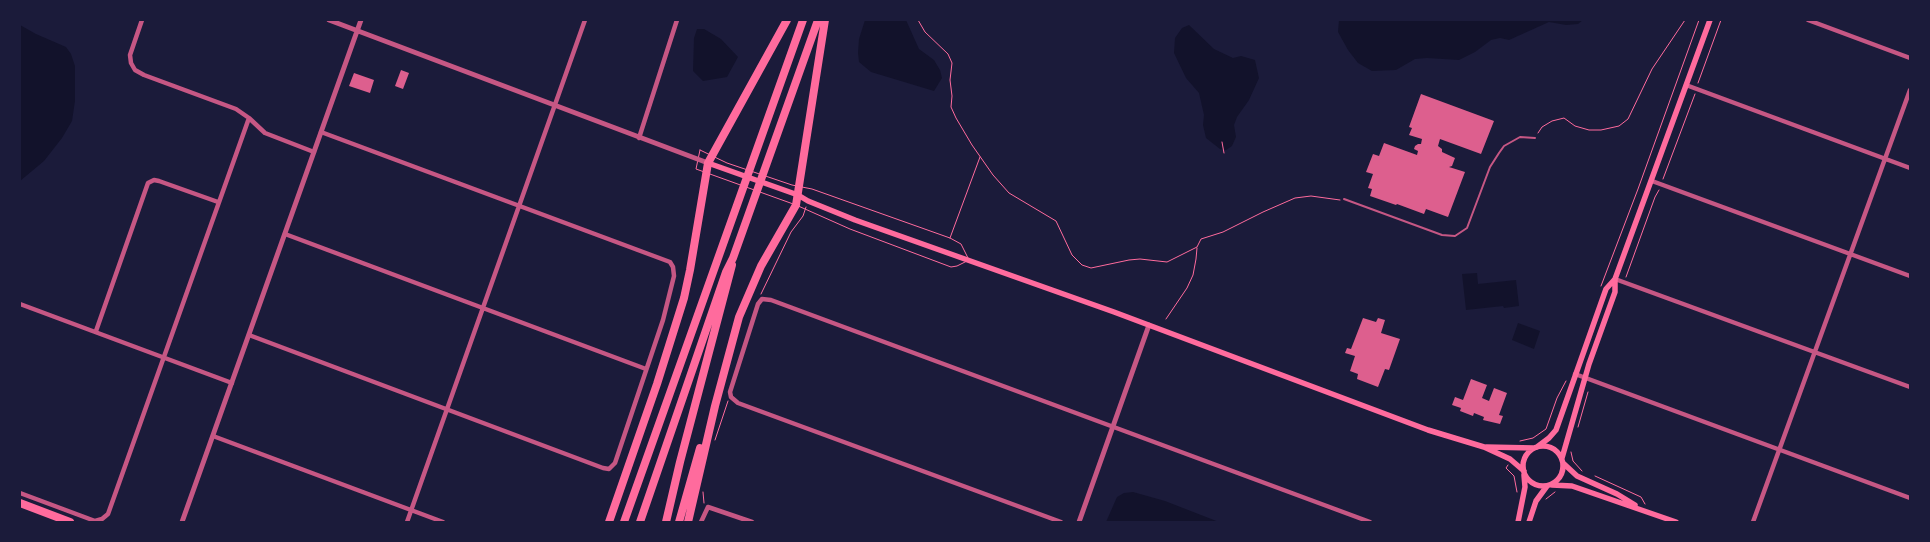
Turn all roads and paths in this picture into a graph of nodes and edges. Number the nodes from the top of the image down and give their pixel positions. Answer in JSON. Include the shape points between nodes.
{"nodes":[{"id":1,"x":142,"y":20,"type":"edge"},
{"id":2,"x":329,"y":20,"type":"edge"},
{"id":3,"x":361,"y":20,"type":"edge"},
{"id":4,"x":584,"y":20,"type":"edge"},
{"id":5,"x":677,"y":20,"type":"edge"},
{"id":6,"x":787,"y":20,"type":"edge"},
{"id":7,"x":803,"y":20,"type":"edge"},
{"id":8,"x":818,"y":20,"type":"edge"},
{"id":9,"x":825,"y":20,"type":"edge"},
{"id":10,"x":918,"y":20,"type":"edge"},
{"id":11,"x":1685,"y":20,"type":"edge"},
{"id":12,"x":1699,"y":20,"type":"edge"},
{"id":13,"x":1710,"y":20,"type":"edge"},
{"id":14,"x":1721,"y":20,"type":"edge"},
{"id":15,"x":1808,"y":20,"type":"edge"},
{"id":16,"x":357,"y":31,"type":"junction"},
{"id":17,"x":1910,"y":58,"type":"edge"},
{"id":18,"x":1686,"y":84,"type":"junction"},
{"id":19,"x":1696,"y":88,"type":"junction"},
{"id":20,"x":1910,"y":90,"type":"edge"},
{"id":21,"x":554,"y":105,"type":"junction"},
{"id":22,"x":249,"y":118,"type":"junction"},
{"id":23,"x":321,"y":132,"type":"junction"},
{"id":24,"x":639,"y":138,"type":"junction"},
{"id":25,"x":1535,"y":138,"type":"joint"},
{"id":26,"x":1222,"y":142,"type":"dead end"},
{"id":27,"x":314,"y":152,"type":"junction"},
{"id":28,"x":1224,"y":153,"type":"dead end"},
{"id":29,"x":980,"y":157,"type":"junction"},
{"id":30,"x":717,"y":158,"type":"dead end"},
{"id":31,"x":1884,"y":158,"type":"junction"},
{"id":32,"x":708,"y":163,"type":"junction"},
{"id":33,"x":725,"y":166,"type":"junction"},
{"id":34,"x":1910,"y":168,"type":"edge"},
{"id":35,"x":712,"y":175,"type":"dead end"},
{"id":36,"x":1664,"y":178,"type":"dead end"},
{"id":37,"x":721,"y":179,"type":"dead end"},
{"id":38,"x":1652,"y":181,"type":"junction"},
{"id":39,"x":807,"y":188,"type":"dead end"},
{"id":40,"x":1658,"y":192,"type":"dead end"},
{"id":41,"x":798,"y":195,"type":"junction"},
{"id":42,"x":771,"y":197,"type":"dead end"},
{"id":43,"x":1344,"y":199,"type":"joint"},
{"id":44,"x":218,"y":202,"type":"junction"},
{"id":45,"x":788,"y":203,"type":"dead end"},
{"id":46,"x":518,"y":206,"type":"junction"},
{"id":47,"x":285,"y":234,"type":"junction"},
{"id":48,"x":950,"y":238,"type":"junction"},
{"id":49,"x":961,"y":244,"type":"dead end"},
{"id":50,"x":1196,"y":247,"type":"junction"},
{"id":51,"x":1851,"y":254,"type":"junction"},
{"id":52,"x":733,"y":258,"type":"junction"},
{"id":53,"x":957,"y":266,"type":"dead end"},
{"id":54,"x":1628,"y":273,"type":"dead end"},
{"id":55,"x":1910,"y":276,"type":"edge"},
{"id":56,"x":1615,"y":279,"type":"junction"},
{"id":57,"x":1600,"y":287,"type":"dead end"},
{"id":58,"x":762,"y":299,"type":"junction"},
{"id":59,"x":20,"y":304,"type":"edge"},
{"id":60,"x":482,"y":307,"type":"junction"},
{"id":61,"x":1166,"y":320,"type":"dead end"},
{"id":62,"x":1149,"y":325,"type":"junction"},
{"id":63,"x":96,"y":331,"type":"junction"},
{"id":64,"x":249,"y":335,"type":"junction"},
{"id":65,"x":1815,"y":352,"type":"junction"},
{"id":66,"x":163,"y":357,"type":"junction"},
{"id":67,"x":646,"y":369,"type":"junction"},
{"id":68,"x":1575,"y":374,"type":"junction"},
{"id":69,"x":1585,"y":378,"type":"junction"},
{"id":70,"x":1567,"y":380,"type":"dead end"},
{"id":71,"x":232,"y":383,"type":"junction"},
{"id":72,"x":1910,"y":387,"type":"edge"},
{"id":73,"x":731,"y":397,"type":"junction"},
{"id":74,"x":714,"y":406,"type":"junction"},
{"id":75,"x":447,"y":409,"type":"junction"},
{"id":76,"x":1112,"y":427,"type":"junction"},
{"id":77,"x":213,"y":436,"type":"junction"},
{"id":78,"x":715,"y":441,"type":"dead end"},
{"id":79,"x":1516,"y":441,"type":"dead end"},
{"id":80,"x":1484,"y":447,"type":"junction"},
{"id":81,"x":1536,"y":448,"type":"junction"},
{"id":82,"x":1779,"y":450,"type":"junction"},
{"id":83,"x":1562,"y":460,"type":"junction"},
{"id":84,"x":1506,"y":468,"type":"dead end"},
{"id":85,"x":1581,"y":470,"type":"dead end"},
{"id":86,"x":1524,"y":472,"type":"junction"},
{"id":87,"x":1586,"y":473,"type":"dead end"},
{"id":88,"x":1591,"y":475,"type":"dead end"},
{"id":89,"x":1550,"y":485,"type":"junction"},
{"id":90,"x":704,"y":486,"type":"dead end"},
{"id":91,"x":1559,"y":492,"type":"dead end"},
{"id":92,"x":20,"y":493,"type":"edge"},
{"id":93,"x":1518,"y":496,"type":"dead end"},
{"id":94,"x":1641,"y":497,"type":"dead end"},
{"id":95,"x":1910,"y":498,"type":"edge"},
{"id":96,"x":1543,"y":503,"type":"dead end"},
{"id":97,"x":20,"y":504,"type":"edge"},
{"id":98,"x":708,"y":507,"type":"junction"},
{"id":99,"x":1641,"y":508,"type":"junction"},
{"id":100,"x":412,"y":510,"type":"junction"},
{"id":101,"x":70,"y":522,"type":"edge"},
{"id":102,"x":182,"y":522,"type":"edge"},
{"id":103,"x":407,"y":522,"type":"edge"},
{"id":104,"x":443,"y":522,"type":"edge"},
{"id":105,"x":609,"y":522,"type":"edge"},
{"id":106,"x":624,"y":522,"type":"edge"},
{"id":107,"x":640,"y":522,"type":"edge"},
{"id":108,"x":666,"y":522,"type":"edge"},
{"id":109,"x":679,"y":522,"type":"edge"},
{"id":110,"x":688,"y":522,"type":"edge"},
{"id":111,"x":702,"y":522,"type":"edge"},
{"id":112,"x":752,"y":522,"type":"edge"},
{"id":113,"x":1061,"y":522,"type":"edge"},
{"id":114,"x":1079,"y":522,"type":"edge"},
{"id":115,"x":1370,"y":522,"type":"edge"},
{"id":116,"x":1518,"y":522,"type":"edge"},
{"id":117,"x":1529,"y":522,"type":"edge"},
{"id":118,"x":1676,"y":522,"type":"edge"},
{"id":119,"x":1752,"y":522,"type":"edge"}],
"edges":[{"from":1,"to":22,"type":"street","via":[[130,55],[136,70],[236,109]]},
{"from":2,"to":16,"type":"street"},
{"from":3,"to":16,"type":"street"},
{"from":4,"to":21,"type":"street"},
{"from":5,"to":24,"type":"street"},
{"from":6,"to":32,"type":"highway"},
{"from":7,"to":106,"type":"highway"},
{"from":8,"to":52,"type":"highway"},
{"from":9,"to":41,"type":"highway"},
{"from":10,"to":29,"type":"path","via":[[925,32],[948,54],[952,63],[951,107]]},
{"from":11,"to":25,"type":"path","via":[[1652,69],[1628,119],[1619,126],[1601,130],[1575,126],[1564,118],[1552,120]]},
{"from":12,"to":57,"type":"path"},
{"from":13,"to":18,"type":"main road"},
{"from":14,"to":19,"type":"path"},
{"from":15,"to":17,"type":"street"},
{"from":16,"to":21,"type":"street"},
{"from":16,"to":23,"type":"street"},
{"from":18,"to":19,"type":"street"},
{"from":18,"to":38,"type":"main road"},
{"from":19,"to":31,"type":"street"},
{"from":19,"to":36,"type":"path"},
{"from":20,"to":31,"type":"street"},
{"from":21,"to":24,"type":"street"},
{"from":21,"to":46,"type":"street"},
{"from":22,"to":27,"type":"street","via":[[265,133]]},
{"from":22,"to":44,"type":"street"},
{"from":23,"to":27,"type":"street"},
{"from":23,"to":46,"type":"street"},
{"from":24,"to":32,"type":"street"},
{"from":25,"to":43,"type":"lane","via":[[1520,137],[1504,146],[1490,167],[1467,228],[1455,236],[1442,235]]},
{"from":26,"to":28,"type":"path"},
{"from":27,"to":47,"type":"street"},
{"from":29,"to":48,"type":"path"},
{"from":29,"to":50,"type":"path","via":[[1009,193],[1056,221],[1072,255],[1082,266],[1091,268],[1128,260],[1167,262]]},
{"from":30,"to":33,"type":"path"},
{"from":31,"to":34,"type":"street"},
{"from":31,"to":51,"type":"street"},
{"from":32,"to":33,"type":"main road"},
{"from":32,"to":105,"type":"highway","via":[[684,298]]},
{"from":33,"to":41,"type":"main road"},
{"from":35,"to":37,"type":"path"},
{"from":38,"to":51,"type":"street"},
{"from":38,"to":56,"type":"main road"},
{"from":39,"to":48,"type":"path"},
{"from":40,"to":54,"type":"path"},
{"from":41,"to":62,"type":"main road","via":[[855,220]]},
{"from":41,"to":74,"type":"highway","via":[[796,206],[761,266],[739,317]]},
{"from":42,"to":45,"type":"path"},
{"from":43,"to":50,"type":"path","via":[[1295,198],[1201,239]]},
{"from":44,"to":63,"type":"street","via":[[160,181],[148,183]]},
{"from":44,"to":66,"type":"street"},
{"from":46,"to":60,"type":"street"},
{"from":46,"to":67,"type":"street","via":[[670,262],[674,276]]},
{"from":47,"to":60,"type":"street"},
{"from":47,"to":64,"type":"street"},
{"from":48,"to":49,"type":"path"},
{"from":50,"to":61,"type":"path","via":[[1193,275]]},
{"from":51,"to":55,"type":"street"},
{"from":51,"to":65,"type":"street"},
{"from":52,"to":107,"type":"highway"},
{"from":52,"to":108,"type":"highway"},
{"from":53,"to":58,"type":"path","via":[[950,267],[806,211],[791,232],[762,290]]},
{"from":56,"to":65,"type":"street"},
{"from":56,"to":68,"type":"main road","via":[[1606,289]]},
{"from":56,"to":69,"type":"main road","via":[[1615,292]]},
{"from":58,"to":73,"type":"street","via":[[751,324]]},
{"from":58,"to":76,"type":"street"},
{"from":59,"to":63,"type":"street"},
{"from":60,"to":67,"type":"street"},
{"from":60,"to":75,"type":"street"},
{"from":62,"to":76,"type":"street"},
{"from":62,"to":80,"type":"main road","via":[[1428,430]]},
{"from":63,"to":66,"type":"street"},
{"from":64,"to":71,"type":"street"},
{"from":64,"to":75,"type":"street"},
{"from":65,"to":72,"type":"street"},
{"from":65,"to":82,"type":"street"},
{"from":66,"to":71,"type":"street"},
{"from":66,"to":92,"type":"street","via":[[108,514],[95,521]]},
{"from":67,"to":75,"type":"street","via":[[615,464],[609,469]]},
{"from":68,"to":69,"type":"street"},
{"from":68,"to":81,"type":"main road","via":[[1556,430]]},
{"from":69,"to":82,"type":"street"},
{"from":69,"to":83,"type":"main road"},
{"from":70,"to":79,"type":"path","via":[[1546,429],[1533,438]]},
{"from":71,"to":77,"type":"street"},
{"from":73,"to":78,"type":"path","via":[[725,406]]},
{"from":73,"to":113,"type":"street"},
{"from":74,"to":109,"type":"highway"},
{"from":74,"to":110,"type":"highway"},
{"from":75,"to":100,"type":"street"},
{"from":76,"to":114,"type":"street"},
{"from":76,"to":115,"type":"street"},
{"from":77,"to":100,"type":"street"},
{"from":77,"to":102,"type":"street"},
{"from":80,"to":81,"type":"main road"},
{"from":80,"to":86,"type":"main road","via":[[1510,459]]},
{"from":81,"to":83,"type":"main road","via":[[1549,447],[1559,453]]},
{"from":81,"to":86,"type":"main road","via":[[1525,458]]},
{"from":82,"to":95,"type":"street"},
{"from":82,"to":119,"type":"street"},
{"from":83,"to":89,"type":"main road","via":[[1561,475]]},
{"from":83,"to":99,"type":"main road","via":[[1577,476]]},
{"from":84,"to":93,"type":"path","via":[[1514,476]]},
{"from":85,"to":87,"type":"path"},
{"from":86,"to":89,"type":"main road","via":[[1536,485]]},
{"from":86,"to":116,"type":"main road","via":[[1525,487]]},
{"from":88,"to":94,"type":"path"},
{"from":89,"to":99,"type":"main road","via":[[1572,486]]},
{"from":89,"to":117,"type":"main road","via":[[1536,501]]},
{"from":90,"to":98,"type":"path","via":[[703,500]]},
{"from":91,"to":96,"type":"path","via":[[1549,495]]},
{"from":97,"to":101,"type":"highway"},
{"from":98,"to":111,"type":"street"},
{"from":98,"to":112,"type":"street"},
{"from":99,"to":118,"type":"main road"},
{"from":100,"to":103,"type":"street"},
{"from":100,"to":104,"type":"street"}]}
